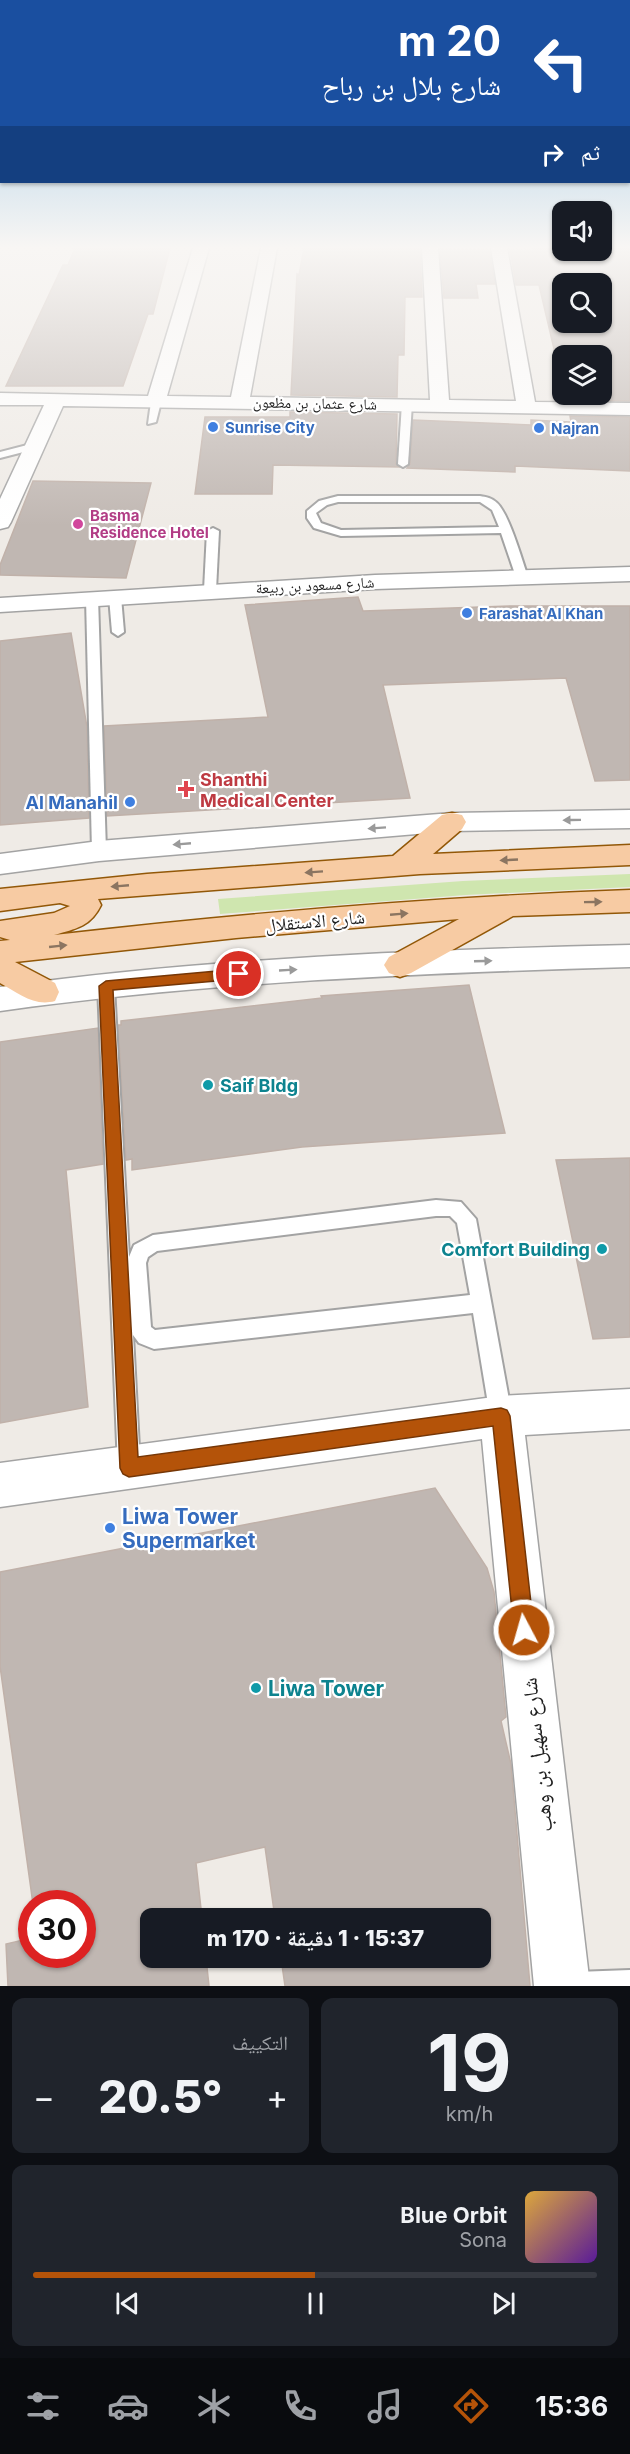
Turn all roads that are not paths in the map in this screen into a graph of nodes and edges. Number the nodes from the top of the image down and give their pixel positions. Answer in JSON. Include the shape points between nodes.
{"nodes":[{"id":1,"x":174,"y":341,"type":"edge"},
{"id":2,"x":252,"y":341,"type":"edge"},
{"id":3,"x":436,"y":341,"type":"edge"},
{"id":4,"x":515,"y":341,"type":"edge"},
{"id":5,"x":0,"y":399,"type":"edge"},
{"id":6,"x":56,"y":400,"type":"junction"},
{"id":7,"x":156,"y":402,"type":"junction"},
{"id":8,"x":240,"y":402,"type":"junction"},
{"id":9,"x":407,"y":404,"type":"junction"},
{"id":10,"x":440,"y":404,"type":"junction"},
{"id":11,"x":526,"y":406,"type":"junction"},
{"id":12,"x":630,"y":409,"type":"edge"},
{"id":13,"x":151,"y":422,"type":"dead end"},
{"id":14,"x":35,"y":446,"type":"junction"},
{"id":15,"x":0,"y":455,"type":"edge"},
{"id":16,"x":403,"y":464,"type":"dead end"},
{"id":17,"x":0,"y":522,"type":"edge"},
{"id":18,"x":505,"y":530,"type":"junction"},
{"id":19,"x":213,"y":531,"type":"dead end"},
{"id":20,"x":630,"y":573,"type":"edge"},
{"id":21,"x":522,"y":577,"type":"junction"},
{"id":22,"x":210,"y":590,"type":"junction"},
{"id":23,"x":103,"y":598,"type":"junction"},
{"id":24,"x":0,"y":604,"type":"edge"},
{"id":25,"x":118,"y":632,"type":"dead end"},
{"id":26,"x":630,"y":819,"type":"edge"},
{"id":27,"x":452,"y":822,"type":"junction"},
{"id":28,"x":99,"y":851,"type":"junction"},
{"id":29,"x":630,"y":855,"type":"edge"},
{"id":30,"x":0,"y":864,"type":"edge"},
{"id":31,"x":400,"y":866,"type":"junction"},
{"id":32,"x":60,"y":892,"type":"junction"},
{"id":33,"x":0,"y":900,"type":"edge"},
{"id":34,"x":630,"y":901,"type":"edge"},
{"id":35,"x":512,"y":904,"type":"junction"},
{"id":36,"x":0,"y":930,"type":"edge"},
{"id":37,"x":0,"y":952,"type":"edge"},
{"id":38,"x":630,"y":956,"type":"edge"},
{"id":39,"x":400,"y":964,"type":"junction"},
{"id":40,"x":0,"y":968,"type":"edge"},
{"id":41,"x":106,"y":986,"type":"junction"},
{"id":42,"x":43,"y":992,"type":"junction"},
{"id":43,"x":0,"y":999,"type":"edge"},
{"id":44,"x":481,"y":1303,"type":"junction"},
{"id":45,"x":630,"y":1409,"type":"edge"},
{"id":46,"x":501,"y":1416,"type":"junction"},
{"id":47,"x":129,"y":1468,"type":"junction"},
{"id":48,"x":0,"y":1485,"type":"edge"},
{"id":49,"x":630,"y":1984,"type":"edge"},
{"id":50,"x":562,"y":1986,"type":"edge"},
{"id":51,"x":576,"y":1986,"type":"edge"}],
"edges":[{"from":1,"to":7,"type":"street"},
{"from":2,"to":8,"type":"street"},
{"from":3,"to":10,"type":"street"},
{"from":4,"to":11,"type":"street"},
{"from":5,"to":6,"type":"street","name":"شارع عثمان بن مظعون"},
{"from":6,"to":7,"type":"street","name":"شارع عثمان بن مظعون"},
{"from":6,"to":14,"type":"street"},
{"from":7,"to":8,"type":"street","name":"شارع عثمان بن مظعون"},
{"from":7,"to":13,"type":"lane"},
{"from":8,"to":9,"type":"street","name":"شارع عثمان بن مظعون"},
{"from":9,"to":10,"type":"street","name":"شارع عثمان بن مظعون"},
{"from":9,"to":16,"type":"lane"},
{"from":10,"to":11,"type":"street","name":"شارع عثمان بن مظعون"},
{"from":11,"to":12,"type":"street","name":"شارع عثمان بن مظعون"},
{"from":14,"to":15,"type":"lane"},
{"from":14,"to":17,"type":"street"},
{"from":18,"to":18,"type":"lane","via":[[341,533],[317,526],[311,513],[316,506],[338,499],[480,499],[495,504]]},
{"from":18,"to":21,"type":"lane"},
{"from":19,"to":22,"type":"lane"},
{"from":20,"to":21,"type":"street","name":"شارع مسعود بن ربيعة"},
{"from":21,"to":22,"type":"street","name":"شارع مسعود بن ربيعة"},
{"from":22,"to":23,"type":"street","name":"شارع مسعود بن ربيعة"},
{"from":23,"to":24,"type":"street","name":"شارع مسعود بن ربيعة"},
{"from":23,"to":25,"type":"lane"},
{"from":23,"to":28,"type":"lane"},
{"from":26,"to":27,"type":"street","one_way":true},
{"from":27,"to":28,"type":"street","one_way":true},
{"from":27,"to":31,"type":"main road"},
{"from":28,"to":30,"type":"street"},
{"from":29,"to":31,"type":"main road","one_way":true},
{"from":31,"to":32,"type":"main road","one_way":true},
{"from":32,"to":33,"type":"main road"},
{"from":32,"to":36,"type":"main road","via":[[83,899],[87,905],[85,912],[69,921]]},
{"from":35,"to":34,"type":"main road","name":"شارع الاستقلال","one_way":true},
{"from":37,"to":35,"type":"main road","name":"شارع الاستقلال","one_way":true},
{"from":35,"to":39,"type":"main road"},
{"from":39,"to":38,"type":"street","one_way":true},
{"from":41,"to":39,"type":"street","one_way":true,"via":[[279,970]]},
{"from":40,"to":42,"type":"main road"},
{"from":41,"to":42,"type":"street"},
{"from":41,"to":47,"type":"lane"},
{"from":42,"to":43,"type":"street"},
{"from":44,"to":44,"type":"lane","via":[[466,1219],[454,1208],[153,1243],[141,1251],[136,1263],[141,1330],[154,1340]]},
{"from":44,"to":46,"type":"lane"},
{"from":45,"to":46,"type":"street"},
{"from":46,"to":47,"type":"street"},
{"from":46,"to":50,"type":"street","name":"شارع سهيل بن وهب"},
{"from":47,"to":48,"type":"street"},
{"from":49,"to":51,"type":"lane"}]}
